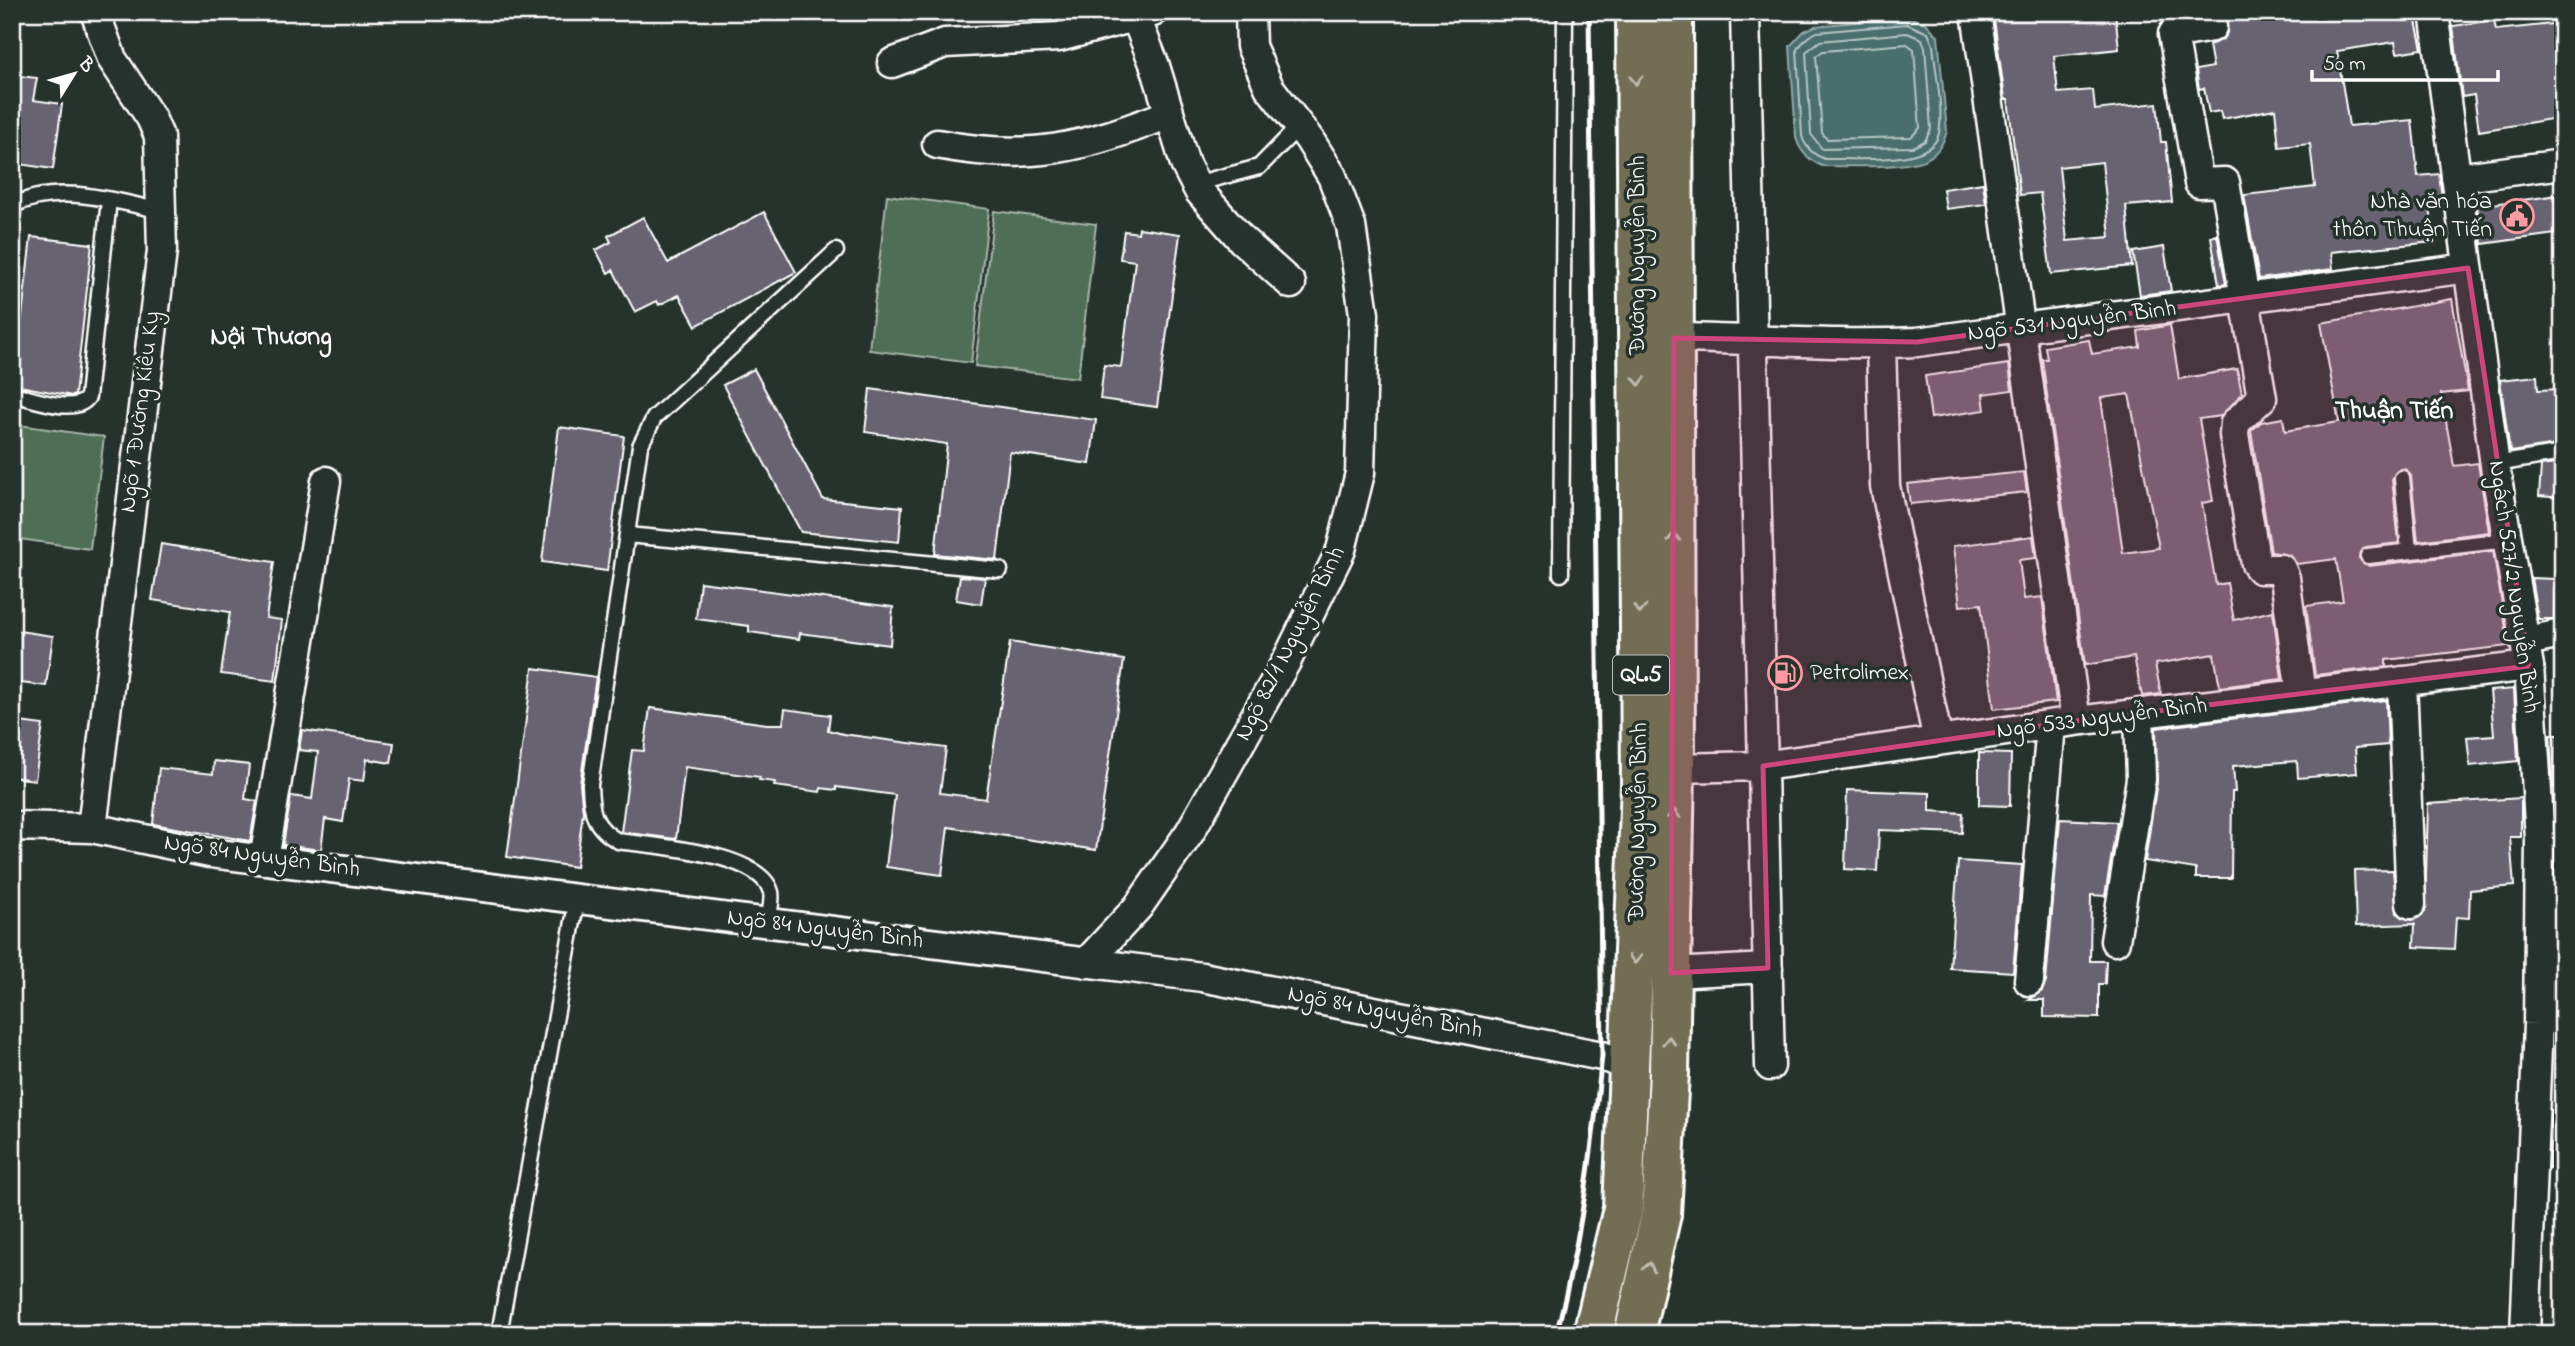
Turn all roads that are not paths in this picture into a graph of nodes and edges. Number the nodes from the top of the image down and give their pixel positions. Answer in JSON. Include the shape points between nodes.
{"nodes":[{"id":1,"x":95,"y":12,"type":"edge"},
{"id":2,"x":1564,"y":12,"type":"edge"},
{"id":3,"x":1636,"y":12,"type":"edge"},
{"id":4,"x":1673,"y":12,"type":"edge"},
{"id":5,"x":1745,"y":12,"type":"edge"},
{"id":6,"x":1976,"y":12,"type":"edge"},
{"id":7,"x":2209,"y":12,"type":"edge"},
{"id":8,"x":2434,"y":12,"type":"edge"},
{"id":9,"x":1251,"y":13,"type":"edge"},
{"id":10,"x":1144,"y":15,"type":"edge"},
{"id":11,"x":892,"y":63,"type":"dead end"},
{"id":12,"x":1169,"y":114,"type":"junction"},
{"id":13,"x":1299,"y":126,"type":"junction"},
{"id":14,"x":937,"y":144,"type":"dead end"},
{"id":15,"x":2563,"y":164,"type":"edge"},
{"id":16,"x":2456,"y":178,"type":"junction"},
{"id":17,"x":1195,"y":184,"type":"junction"},
{"id":18,"x":109,"y":200,"type":"junction"},
{"id":19,"x":12,"y":206,"type":"edge"},
{"id":20,"x":162,"y":211,"type":"junction"},
{"id":21,"x":836,"y":251,"type":"dead end"},
{"id":22,"x":2468,"y":268,"type":"junction"},
{"id":23,"x":1291,"y":284,"type":"dead end"},
{"id":24,"x":2245,"y":299,"type":"junction"},
{"id":25,"x":2021,"y":330,"type":"junction"},
{"id":26,"x":1674,"y":338,"type":"junction"},
{"id":27,"x":1753,"y":339,"type":"junction"},
{"id":28,"x":1881,"y":344,"type":"junction"},
{"id":29,"x":12,"y":394,"type":"edge"},
{"id":30,"x":2563,"y":453,"type":"edge"},
{"id":31,"x":2495,"y":464,"type":"junction"},
{"id":32,"x":2402,"y":478,"type":"dead end"},
{"id":33,"x":326,"y":481,"type":"dead end"},
{"id":34,"x":627,"y":535,"type":"junction"},
{"id":35,"x":2507,"y":540,"type":"junction"},
{"id":36,"x":2409,"y":551,"type":"junction"},
{"id":37,"x":2368,"y":556,"type":"dead end"},
{"id":38,"x":1000,"y":570,"type":"dead end"},
{"id":39,"x":1561,"y":574,"type":"dead end"},
{"id":40,"x":2563,"y":634,"type":"edge"},
{"id":41,"x":2527,"y":654,"type":"junction"},
{"id":42,"x":2402,"y":681,"type":"junction"},
{"id":43,"x":2301,"y":694,"type":"junction"},
{"id":44,"x":2139,"y":713,"type":"junction"},
{"id":45,"x":2064,"y":723,"type":"junction"},
{"id":46,"x":1938,"y":741,"type":"junction"},
{"id":47,"x":1763,"y":766,"type":"junction"},
{"id":48,"x":1675,"y":768,"type":"junction"},
{"id":49,"x":12,"y":826,"type":"edge"},
{"id":50,"x":92,"y":828,"type":"junction"},
{"id":51,"x":264,"y":860,"type":"junction"},
{"id":52,"x":577,"y":899,"type":"junction"},
{"id":53,"x":2411,"y":904,"type":"dead end"},
{"id":54,"x":768,"y":923,"type":"junction"},
{"id":55,"x":2115,"y":941,"type":"dead end"},
{"id":56,"x":1086,"y":963,"type":"junction"},
{"id":57,"x":1768,"y":968,"type":"junction"},
{"id":58,"x":1671,"y":973,"type":"junction"},
{"id":59,"x":2029,"y":981,"type":"dead end"},
{"id":60,"x":2550,"y":1025,"type":"edge"},
{"id":61,"x":1770,"y":1066,"type":"dead end"},
{"id":62,"x":1632,"y":1068,"type":"junction"},
{"id":63,"x":499,"y":1334,"type":"edge"},
{"id":64,"x":1593,"y":1334,"type":"edge"},
{"id":65,"x":1634,"y":1334,"type":"edge"},
{"id":66,"x":2525,"y":1334,"type":"edge"}],
"edges":[{"from":1,"to":20,"type":"street","name":"Ngõ 1 Đường Kiêu Kỵ","via":[[112,60],[159,136]]},
{"from":2,"to":39,"type":"lane"},
{"from":3,"to":62,"type":"highway","name":"Đường Nguyễn Bình","number":"QL.5","one_way":true,"via":[[1642,785]]},
{"from":4,"to":26,"type":"highway","name":"Đường Nguyễn Bình","number":"QL.5"},
{"from":5,"to":27,"type":"street"},
{"from":6,"to":25,"type":"street"},
{"from":7,"to":24,"type":"street","via":[[2212,27],[2174,34],[2199,183],[2225,182]]},
{"from":8,"to":16,"type":"street","name":"Ngách 527/2 Nguyễn Bình"},
{"from":9,"to":13,"type":"street","name":"Ngõ 82/1 Nguyễn Bình","via":[[1251,46],[1264,77]]},
{"from":10,"to":11,"type":"street","via":[[1059,37],[945,43]]},
{"from":10,"to":12,"type":"street"},
{"from":12,"to":14,"type":"street","via":[[1108,138],[1050,152],[982,153]]},
{"from":12,"to":17,"type":"street"},
{"from":13,"to":17,"type":"lane","via":[[1259,167]]},
{"from":13,"to":56,"type":"street","name":"Ngõ 82/1 Nguyễn Bình","via":[[1332,176],[1351,226],[1364,314],[1360,473],[1341,551],[1287,660],[1190,832],[1138,907]]},
{"from":15,"to":16,"type":"street"},
{"from":16,"to":22,"type":"street","name":"Ngách 527/2 Nguyễn Bình"},
{"from":17,"to":23,"type":"street","via":[[1242,240]]},
{"from":18,"to":19,"type":"lane","via":[[62,195]]},
{"from":18,"to":20,"type":"lane"},
{"from":18,"to":29,"type":"lane","via":[[89,397],[71,406]]},
{"from":20,"to":50,"type":"street","name":"Ngõ 1 Đường Kiêu Kỵ","via":[[162,251]]},
{"from":21,"to":34,"type":"lane","via":[[650,424],[640,446]]},
{"from":22,"to":24,"type":"street","name":"Ngõ 531 Nguyễn Bình"},
{"from":22,"to":31,"type":"street","name":"Ngách 527/2 Nguyễn Bình"},
{"from":24,"to":25,"type":"street","name":"Ngõ 531 Nguyễn Bình"},
{"from":24,"to":43,"type":"street","via":[[2262,398],[2235,423],[2234,435],[2256,564],[2260,569],[2281,569],[2285,578]]},
{"from":25,"to":28,"type":"street","name":"Ngõ 531 Nguyễn Bình"},
{"from":25,"to":45,"type":"street"},
{"from":26,"to":27,"type":"street","name":"Ngõ 531 Nguyễn Bình"},
{"from":48,"to":26,"type":"highway","name":"Đường Nguyễn Bình","number":"QL.5","one_way":true},
{"from":27,"to":28,"type":"street","name":"Ngõ 531 Nguyễn Bình"},
{"from":27,"to":47,"type":"street"},
{"from":28,"to":46,"type":"street","via":[[1885,486]]},
{"from":30,"to":31,"type":"lane"},
{"from":31,"to":35,"type":"street","name":"Ngách 527/2 Nguyễn Bình"},
{"from":32,"to":36,"type":"lane"},
{"from":33,"to":51,"type":"street"},
{"from":34,"to":38,"type":"lane"},
{"from":34,"to":54,"type":"lane","via":[[590,785],[593,818],[604,833],[618,841],[727,859],[754,871],[766,880],[772,894]]},
{"from":35,"to":36,"type":"lane"},
{"from":35,"to":41,"type":"street","name":"Ngách 527/2 Nguyễn Bình"},
{"from":36,"to":37,"type":"lane"},
{"from":40,"to":41,"type":"street","name":"Ngõ 533 Nguyễn Bình"},
{"from":41,"to":42,"type":"street","name":"Ngõ 533 Nguyễn Bình"},
{"from":41,"to":60,"type":"street","name":"Ngách 527/2 Nguyễn Bình"},
{"from":42,"to":43,"type":"street","name":"Ngõ 533 Nguyễn Bình"},
{"from":42,"to":53,"type":"street"},
{"from":43,"to":44,"type":"street","name":"Ngõ 533 Nguyễn Bình"},
{"from":44,"to":45,"type":"street","name":"Ngõ 533 Nguyễn Bình"},
{"from":44,"to":55,"type":"street","via":[[2141,779]]},
{"from":45,"to":46,"type":"street","name":"Ngõ 533 Nguyễn Bình"},
{"from":45,"to":59,"type":"street"},
{"from":46,"to":47,"type":"street","name":"Ngõ 533 Nguyễn Bình"},
{"from":47,"to":48,"type":"street","name":"Ngõ 533 Nguyễn Bình"},
{"from":47,"to":57,"type":"street"},
{"from":58,"to":48,"type":"highway","name":"Đường Nguyễn Bình","number":"QL.5","one_way":true},
{"from":49,"to":50,"type":"street","name":"Ngõ 84 Nguyễn Bình"},
{"from":50,"to":51,"type":"street","name":"Ngõ 84 Nguyễn Bình"},
{"from":51,"to":52,"type":"street","name":"Ngõ 84 Nguyễn Bình"},
{"from":52,"to":54,"type":"street","name":"Ngõ 84 Nguyễn Bình"},
{"from":52,"to":63,"type":"lane"},
{"from":54,"to":56,"type":"street","name":"Ngõ 84 Nguyễn Bình"},
{"from":56,"to":62,"type":"street","name":"Ngõ 84 Nguyễn Bình","via":[[1202,977],[1602,1056]]},
{"from":57,"to":58,"type":"street"},
{"from":57,"to":61,"type":"street"},
{"from":65,"to":58,"type":"highway","name":"Đường Nguyễn Bình","number":"QL.5","one_way":true,"via":[[1661,1214]]},
{"from":60,"to":66,"type":"street","name":"Ngách 527/2 Nguyễn Bình"},
{"from":62,"to":64,"type":"highway","name":"Đường Nguyễn Bình","number":"QL.5","via":[[1623,1209]]}]}
